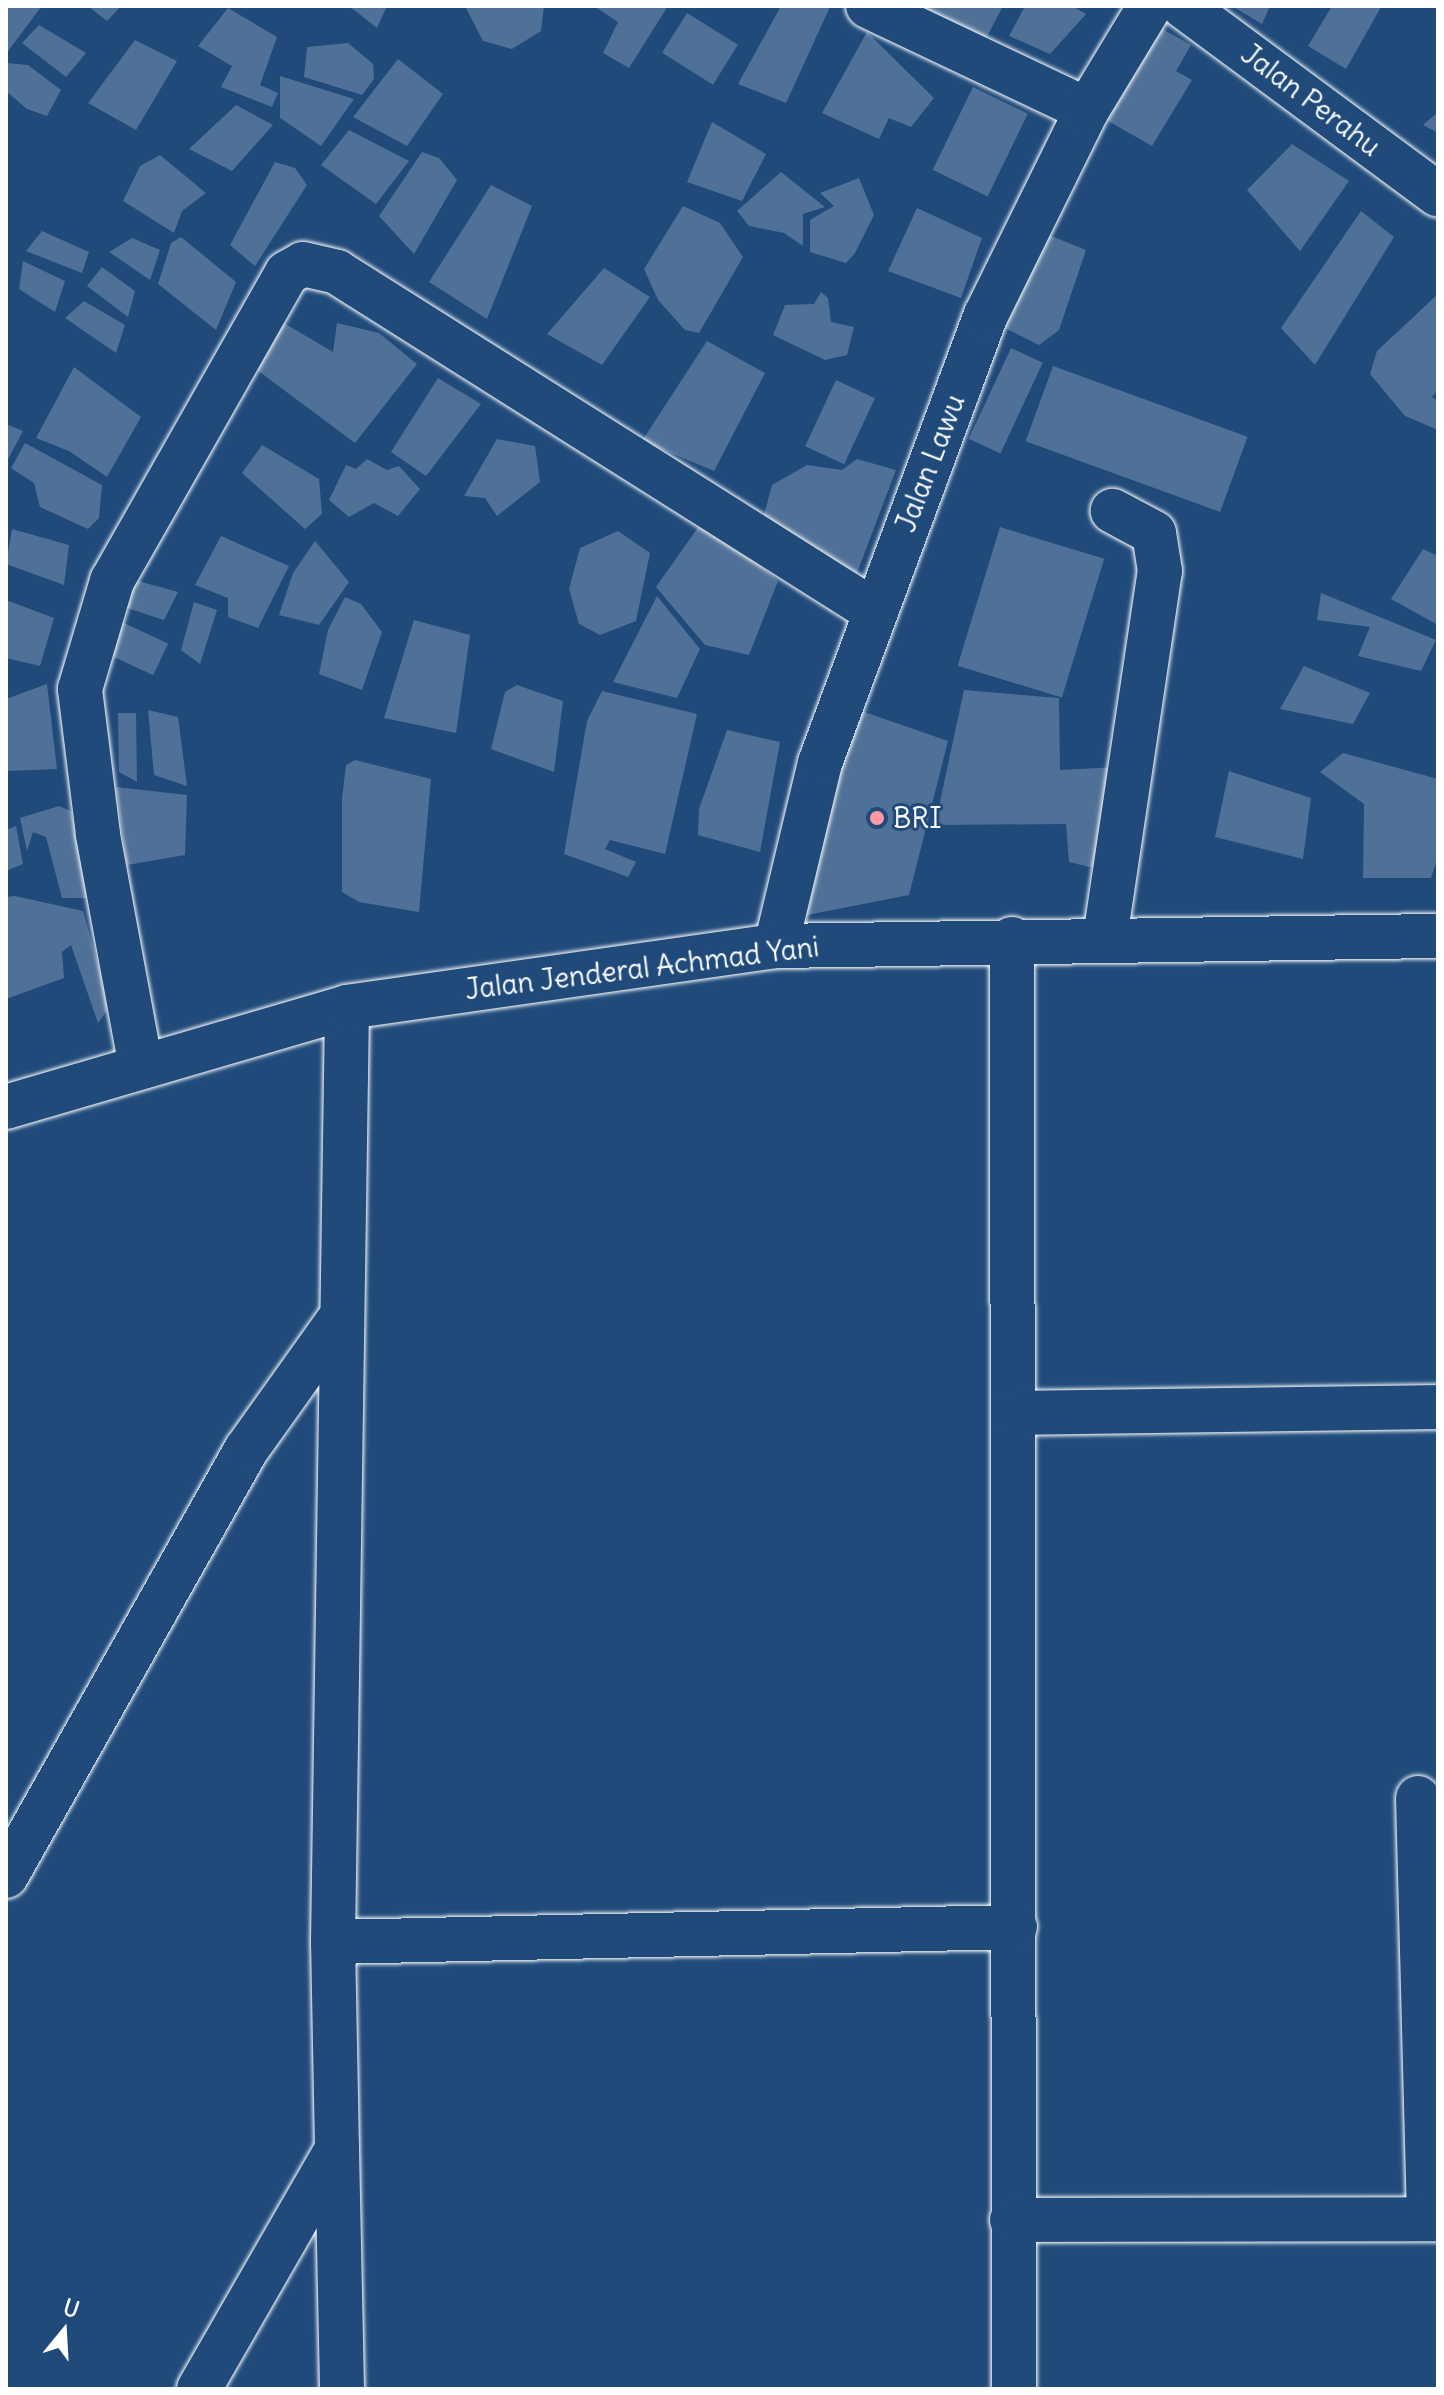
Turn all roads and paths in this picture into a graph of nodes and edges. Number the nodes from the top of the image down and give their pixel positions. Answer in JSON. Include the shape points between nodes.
{"nodes":[{"id":1,"x":868,"y":6,"type":"edge"},
{"id":2,"x":1150,"y":6,"type":"edge"},
{"id":3,"x":1183,"y":6,"type":"edge"},
{"id":4,"x":1087,"y":110,"type":"junction"},
{"id":5,"x":1438,"y":195,"type":"edge"},
{"id":6,"x":1113,"y":511,"type":"dead end"},
{"id":7,"x":874,"y":611,"type":"junction"},
{"id":8,"x":1438,"y":936,"type":"edge"},
{"id":9,"x":1105,"y":938,"type":"junction"},
{"id":10,"x":1012,"y":939,"type":"junction"},
{"id":11,"x":776,"y":946,"type":"junction"},
{"id":12,"x":347,"y":1007,"type":"junction"},
{"id":13,"x":141,"y":1067,"type":"junction"},
{"id":14,"x":6,"y":1107,"type":"edge"},
{"id":15,"x":340,"y":1318,"type":"junction"},
{"id":16,"x":1438,"y":1407,"type":"edge"},
{"id":17,"x":1014,"y":1413,"type":"junction"},
{"id":18,"x":1418,"y":1798,"type":"dead end"},
{"id":19,"x":6,"y":1876,"type":"edge"},
{"id":20,"x":1015,"y":1927,"type":"junction"},
{"id":21,"x":333,"y":1942,"type":"junction"},
{"id":22,"x":337,"y":2149,"type":"junction"},
{"id":23,"x":1434,"y":2219,"type":"edge"},
{"id":24,"x":1012,"y":2220,"type":"junction"},
{"id":25,"x":199,"y":2389,"type":"edge"},
{"id":26,"x":342,"y":2389,"type":"edge"},
{"id":27,"x":1014,"y":2389,"type":"edge"}],
"edges":[{"from":1,"to":4,"type":"street"},
{"from":2,"to":4,"type":"street","name":"Jalan Lawu"},
{"from":3,"to":5,"type":"street","name":"Jalan Perahu"},
{"from":4,"to":7,"type":"street","name":"Jalan Lawu","via":[[986,315]]},
{"from":6,"to":9,"type":"street","via":[[1154,533],[1160,571]]},
{"from":7,"to":11,"type":"street","name":"Jalan Lawu","via":[[820,763]]},
{"from":7,"to":13,"type":"street","via":[[337,272],[303,264],[287,273],[112,581],[80,689],[98,834]]},
{"from":8,"to":9,"type":"street","name":"Jalan Jenderal Achmad Yani"},
{"from":9,"to":10,"type":"street","name":"Jalan Jenderal Achmad Yani"},
{"from":10,"to":11,"type":"street","name":"Jalan Jenderal Achmad Yani"},
{"from":10,"to":17,"type":"street"},
{"from":11,"to":12,"type":"street","name":"Jalan Jenderal Achmad Yani"},
{"from":12,"to":13,"type":"street","name":"Jalan Jenderal Achmad Yani"},
{"from":12,"to":15,"type":"street"},
{"from":13,"to":14,"type":"street","name":"Jalan Jenderal Achmad Yani"},
{"from":15,"to":19,"type":"street","via":[[246,1450]]},
{"from":15,"to":21,"type":"street"},
{"from":16,"to":17,"type":"street"},
{"from":17,"to":20,"type":"street"},
{"from":18,"to":23,"type":"street"},
{"from":20,"to":21,"type":"street"},
{"from":20,"to":24,"type":"street"},
{"from":21,"to":22,"type":"street"},
{"from":22,"to":25,"type":"street"},
{"from":22,"to":26,"type":"street"},
{"from":23,"to":24,"type":"street"},
{"from":24,"to":27,"type":"street"}]}
